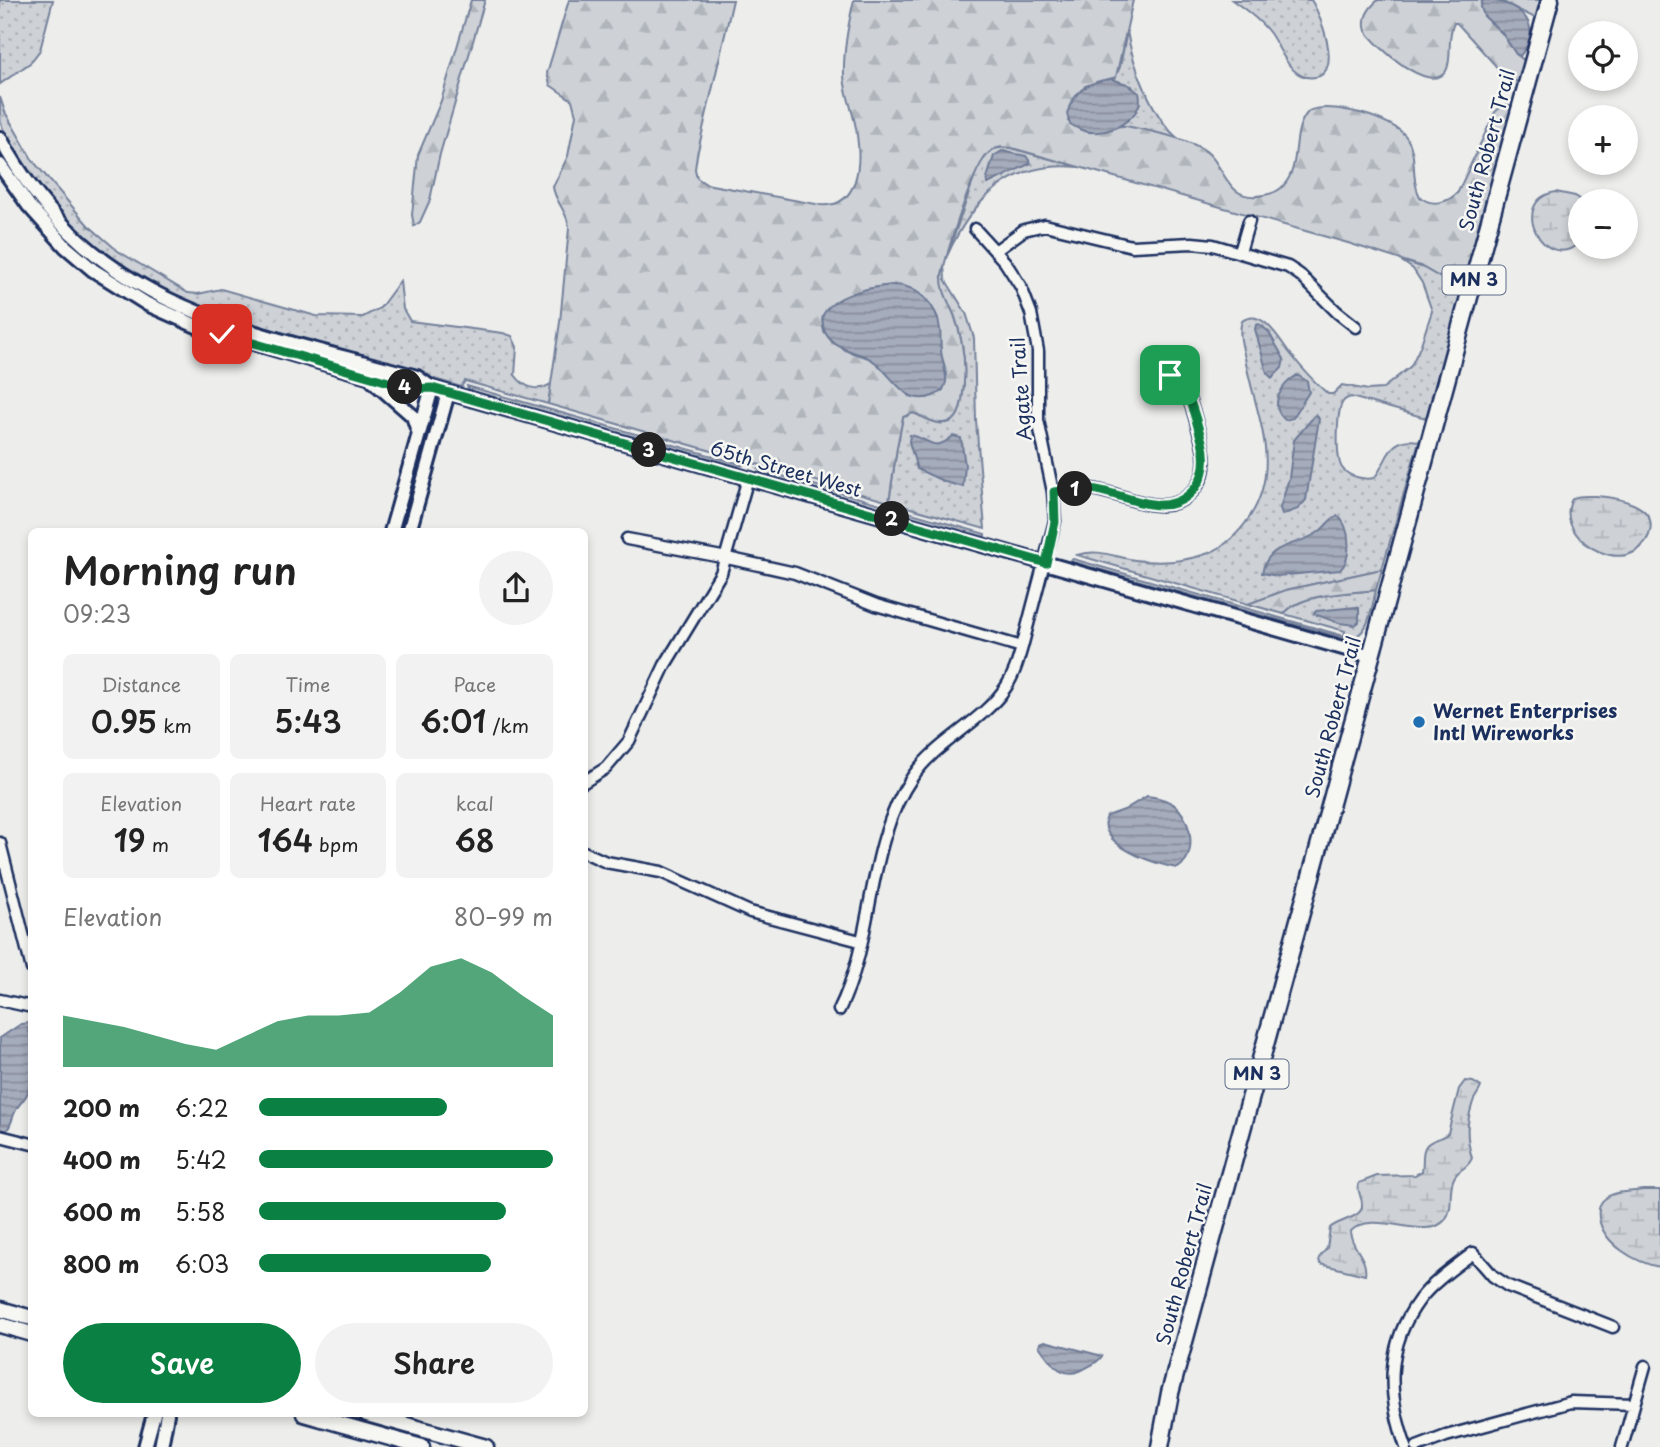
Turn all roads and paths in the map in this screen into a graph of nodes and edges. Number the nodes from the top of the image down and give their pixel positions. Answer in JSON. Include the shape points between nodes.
{"nodes":[{"id":1,"x":1550,"y":0,"type":"edge"},
{"id":2,"x":0,"y":138,"type":"edge"},
{"id":3,"x":0,"y":165,"type":"edge"},
{"id":4,"x":1249,"y":221,"type":"dead end"},
{"id":5,"x":975,"y":229,"type":"dead end"},
{"id":6,"x":995,"y":251,"type":"junction"},
{"id":7,"x":1240,"y":252,"type":"junction"},
{"id":8,"x":1356,"y":327,"type":"dead end"},
{"id":9,"x":1168,"y":374,"type":"dead end"},
{"id":10,"x":368,"y":376,"type":"junction"},
{"id":11,"x":432,"y":388,"type":"junction"},
{"id":12,"x":448,"y":393,"type":"junction"},
{"id":13,"x":416,"y":440,"type":"junction"},
{"id":14,"x":748,"y":478,"type":"junction"},
{"id":15,"x":1054,"y":492,"type":"junction"},
{"id":16,"x":392,"y":528,"type":"edge"},
{"id":17,"x":410,"y":528,"type":"edge"},
{"id":18,"x":627,"y":539,"type":"dead end"},
{"id":19,"x":727,"y":558,"type":"junction"},
{"id":20,"x":1046,"y":563,"type":"junction"},
{"id":21,"x":1022,"y":648,"type":"junction"},
{"id":22,"x":1371,"y":656,"type":"junction"},
{"id":23,"x":588,"y":779,"type":"edge"},
{"id":24,"x":0,"y":843,"type":"edge"},
{"id":25,"x":588,"y":854,"type":"edge"},
{"id":26,"x":860,"y":941,"type":"junction"},
{"id":27,"x":28,"y":953,"type":"edge"},
{"id":28,"x":0,"y":1000,"type":"edge"},
{"id":29,"x":28,"y":1006,"type":"edge"},
{"id":30,"x":839,"y":1010,"type":"dead end"},
{"id":31,"x":0,"y":1136,"type":"edge"},
{"id":32,"x":28,"y":1143,"type":"edge"},
{"id":33,"x":0,"y":1309,"type":"edge"},
{"id":34,"x":28,"y":1317,"type":"edge"},
{"id":35,"x":0,"y":1325,"type":"edge"},
{"id":36,"x":1613,"y":1327,"type":"dead end"},
{"id":37,"x":28,"y":1333,"type":"edge"},
{"id":38,"x":1645,"y":1366,"type":"dead end"},
{"id":39,"x":1634,"y":1404,"type":"junction"},
{"id":40,"x":153,"y":1417,"type":"edge"},
{"id":41,"x":166,"y":1417,"type":"edge"},
{"id":42,"x":315,"y":1417,"type":"edge"},
{"id":43,"x":378,"y":1417,"type":"edge"},
{"id":44,"x":145,"y":1447,"type":"edge"},
{"id":45,"x":160,"y":1447,"type":"edge"},
{"id":46,"x":422,"y":1447,"type":"edge"},
{"id":47,"x":486,"y":1447,"type":"edge"},
{"id":48,"x":1160,"y":1447,"type":"edge"},
{"id":49,"x":1406,"y":1447,"type":"edge"},
{"id":50,"x":1417,"y":1447,"type":"edge"},
{"id":51,"x":1622,"y":1447,"type":"edge"}],
"edges":[{"from":1,"to":22,"type":"main road","name":"South Robert Trail","number":"MN 3"},
{"from":2,"to":11,"type":"street","name":"65th Street West","via":[[58,220],[96,255],[139,285],[200,314],[417,377]]},
{"from":3,"to":10,"type":"street","name":"65th Street West","via":[[66,247],[134,297],[201,328]]},
{"from":4,"to":7,"type":"street"},
{"from":5,"to":6,"type":"street","name":"Agate Trail"},
{"from":6,"to":7,"type":"street","via":[[1024,230],[1045,225],[1135,247],[1201,243]]},
{"from":6,"to":15,"type":"street","name":"Agate Trail","via":[[1018,281],[1033,320],[1039,359],[1039,426]]},
{"from":7,"to":8,"type":"street","via":[[1294,271]]},
{"from":9,"to":15,"type":"street","via":[[1186,392],[1204,451],[1204,471],[1193,491],[1176,503],[1158,506],[1090,489]]},
{"from":10,"to":11,"type":"street","name":"65th Street West","via":[[413,389]]},
{"from":10,"to":13,"type":"street","via":[[413,416],[418,427]]},
{"from":11,"to":12,"type":"street","name":"65th Street West"},
{"from":11,"to":13,"type":"street"},
{"from":12,"to":14,"type":"street","name":"65th Street West"},
{"from":12,"to":17,"type":"street"},
{"from":13,"to":16,"type":"street"},
{"from":14,"to":19,"type":"street"},
{"from":14,"to":20,"type":"street","name":"65th Street West"},
{"from":15,"to":20,"type":"street","name":"Agate Trail","via":[[1055,522]]},
{"from":18,"to":19,"type":"street"},
{"from":19,"to":21,"type":"street","via":[[795,573],[876,606]]},
{"from":19,"to":23,"type":"street","via":[[665,665],[629,741],[606,768]]},
{"from":20,"to":21,"type":"street","name":"Agate Trail"},
{"from":20,"to":22,"type":"street","name":"65th Street West"},
{"from":21,"to":26,"type":"street","name":"Agate Trail","via":[[1001,694],[940,745],[904,790],[886,831]]},
{"from":22,"to":48,"type":"main road","name":"South Robert Trail","number":"MN 3","via":[[1174,1380]]},
{"from":24,"to":27,"type":"street"},
{"from":25,"to":26,"type":"street","via":[[661,873],[750,912]]},
{"from":26,"to":30,"type":"street","name":"Agate Trail","via":[[854,975]]},
{"from":28,"to":29,"type":"street"},
{"from":31,"to":32,"type":"street"},
{"from":33,"to":34,"type":"main road"},
{"from":35,"to":37,"type":"main road"},
{"from":36,"to":49,"type":"street","via":[[1508,1286],[1473,1253],[1420,1299],[1396,1350],[1391,1394]]},
{"from":38,"to":39,"type":"street"},
{"from":39,"to":50,"type":"street","via":[[1571,1402]]},
{"from":39,"to":51,"type":"street"},
{"from":40,"to":44,"type":"street"},
{"from":41,"to":45,"type":"street"},
{"from":42,"to":46,"type":"main road"},
{"from":43,"to":47,"type":"main road"}]}
